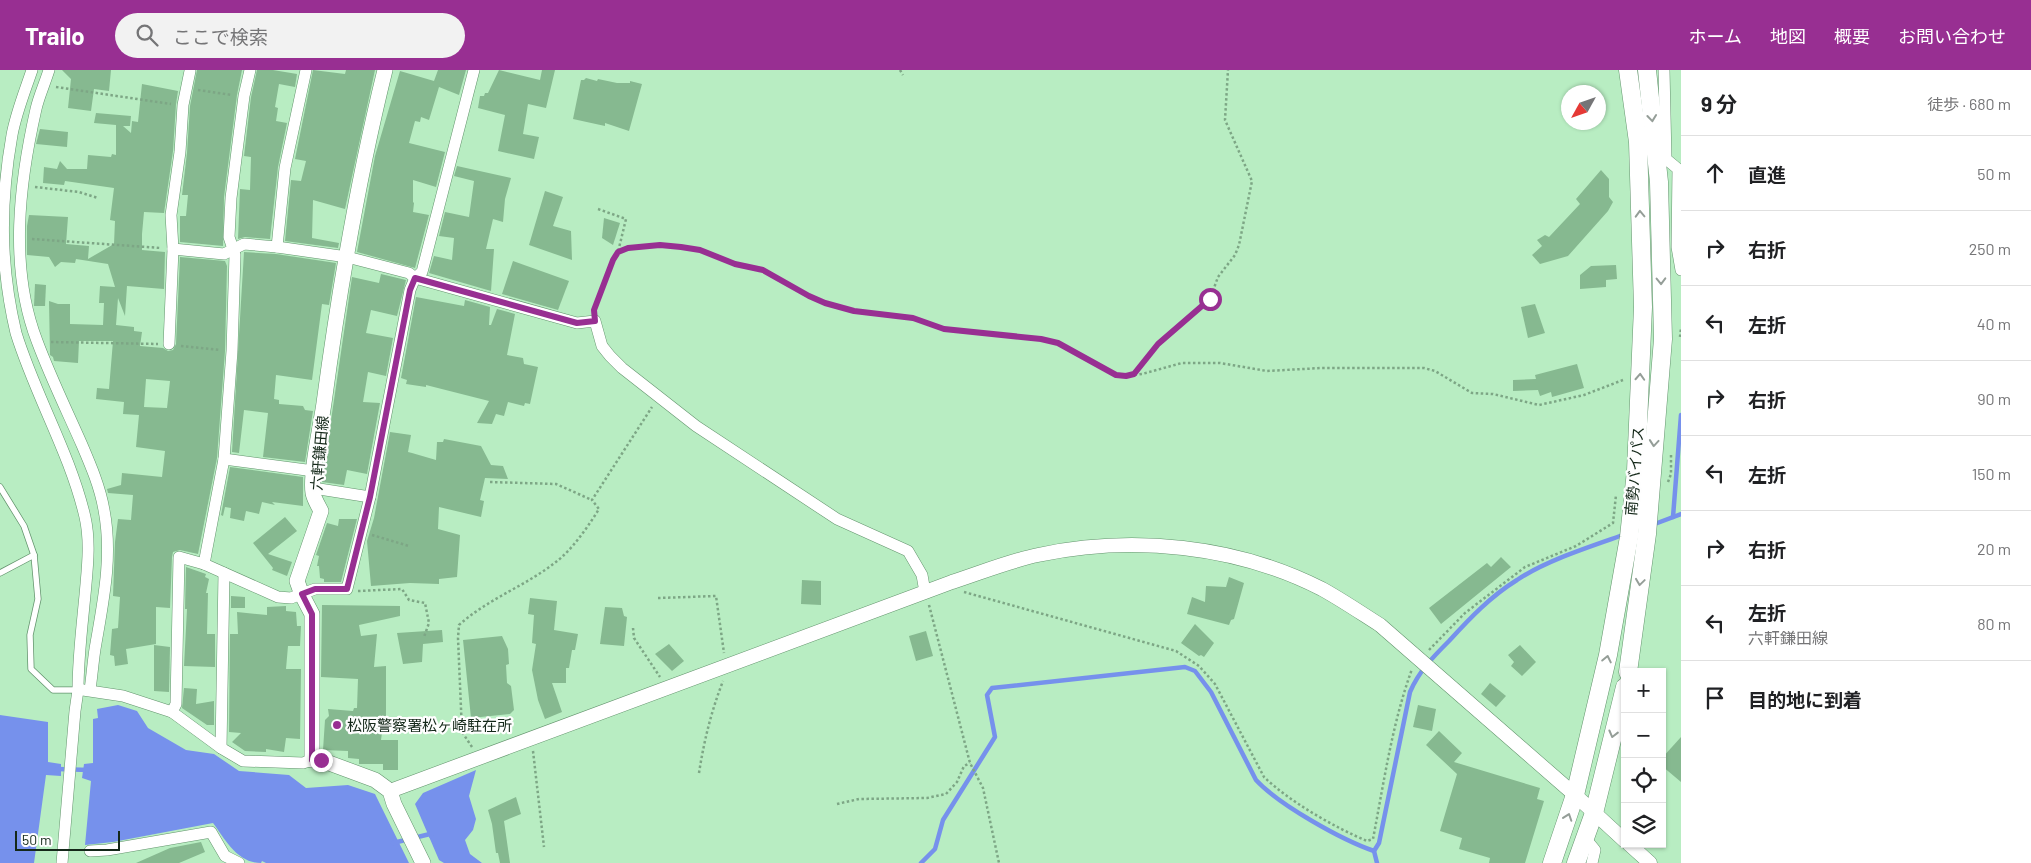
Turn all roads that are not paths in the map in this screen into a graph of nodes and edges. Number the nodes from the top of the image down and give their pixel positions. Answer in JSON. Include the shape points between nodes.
{"nodes":[{"id":1,"x":32,"y":70,"type":"edge"},
{"id":2,"x":49,"y":70,"type":"edge"},
{"id":3,"x":190,"y":70,"type":"edge"},
{"id":4,"x":250,"y":70,"type":"edge"},
{"id":5,"x":306,"y":70,"type":"edge"},
{"id":6,"x":385,"y":70,"type":"edge"},
{"id":7,"x":474,"y":70,"type":"edge"},
{"id":8,"x":1628,"y":70,"type":"edge"},
{"id":9,"x":1647,"y":70,"type":"edge"},
{"id":10,"x":1664,"y":70,"type":"edge"},
{"id":11,"x":277,"y":247,"type":"junction"},
{"id":12,"x":172,"y":249,"type":"junction"},
{"id":13,"x":233,"y":249,"type":"junction"},
{"id":14,"x":347,"y":257,"type":"junction"},
{"id":15,"x":1681,"y":270,"type":"edge"},
{"id":16,"x":415,"y":278,"type":"junction"},
{"id":17,"x":169,"y":344,"type":"road end"},
{"id":18,"x":224,"y":459,"type":"junction"},
{"id":19,"x":314,"y":471,"type":"junction"},
{"id":20,"x":0,"y":487,"type":"edge"},
{"id":21,"x":313,"y":488,"type":"junction"},
{"id":22,"x":370,"y":497,"type":"junction"},
{"id":23,"x":34,"y":556,"type":"junction"},
{"id":24,"x":204,"y":564,"type":"junction"},
{"id":25,"x":0,"y":573,"type":"edge"},
{"id":26,"x":224,"y":573,"type":"junction"},
{"id":27,"x":925,"y":592,"type":"junction"},
{"id":28,"x":302,"y":594,"type":"junction"},
{"id":29,"x":1629,"y":668,"type":"edge"},
{"id":30,"x":84,"y":690,"type":"junction"},
{"id":31,"x":1621,"y":703,"type":"edge"},
{"id":32,"x":172,"y":712,"type":"junction"},
{"id":33,"x":221,"y":748,"type":"junction"},
{"id":34,"x":312,"y":760,"type":"junction"},
{"id":35,"x":1575,"y":795,"type":"junction"},
{"id":36,"x":392,"y":798,"type":"junction"},
{"id":37,"x":1594,"y":813,"type":"junction"},
{"id":38,"x":1621,"y":837,"type":"edge"},
{"id":39,"x":1585,"y":838,"type":"junction"},
{"id":40,"x":1633,"y":848,"type":"edge"},
{"id":41,"x":90,"y":851,"type":"dead end"},
{"id":42,"x":62,"y":863,"type":"edge"},
{"id":43,"x":239,"y":863,"type":"edge"},
{"id":44,"x":423,"y":863,"type":"edge"},
{"id":45,"x":1552,"y":863,"type":"edge"},
{"id":46,"x":1576,"y":863,"type":"edge"},
{"id":47,"x":1592,"y":863,"type":"edge"},
{"id":48,"x":1650,"y":863,"type":"edge"}],
"edges":[{"from":1,"to":30,"type":"street","via":[[12,135],[2,191],[1,238],[8,300],[16,334],[76,486],[85,518],[88,553]]},
{"from":2,"to":30,"type":"street","via":[[36,107],[23,185],[19,238],[24,295],[37,342],[92,469],[106,523],[107,580]]},
{"from":3,"to":12,"type":"street","via":[[171,215]]},
{"from":4,"to":13,"type":"street","via":[[231,198],[229,238]]},
{"from":5,"to":11,"type":"street","via":[[285,168]]},
{"from":6,"to":14,"type":"main road","name":"六軒鎌田線","via":[[372,121]]},
{"from":7,"to":16,"type":"street","via":[[422,272]]},
{"from":35,"to":8,"type":"highway","name":"南勢バイパス","one_way":true,"via":[[1608,654],[1629,537],[1636,471],[1644,307],[1638,142]]},
{"from":9,"to":29,"type":"highway","name":"南勢バイパス","one_way":true,"via":[[1659,182],[1662,339],[1647,534]]},
{"from":10,"to":15,"type":"street","via":[[1666,159],[1678,169],[1677,247]]},
{"from":11,"to":13,"type":"street","via":[[244,244]]},
{"from":11,"to":14,"type":"street"},
{"from":12,"to":13,"type":"street","via":[[224,254]]},
{"from":12,"to":17,"type":"street"},
{"from":13,"to":18,"type":"street","via":[[232,351]]},
{"from":14,"to":16,"type":"street","via":[[409,273]]},
{"from":14,"to":19,"type":"main road","name":"六軒鎌田線"},
{"from":16,"to":22,"type":"street"},
{"from":16,"to":27,"type":"street","via":[[577,323],[595,321],[602,346],[610,356],[696,426],[837,519],[908,552],[922,575]]},
{"from":18,"to":19,"type":"street"},
{"from":18,"to":24,"type":"street"},
{"from":19,"to":21,"type":"main road","name":"六軒鎌田線"},
{"from":20,"to":23,"type":"lane","via":[[24,526]]},
{"from":21,"to":22,"type":"street"},
{"from":21,"to":28,"type":"main road","name":"六軒鎌田線","via":[[321,510],[297,581]]},
{"from":22,"to":28,"type":"street","via":[[347,589],[315,589]]},
{"from":23,"to":25,"type":"lane"},
{"from":23,"to":30,"type":"lane","via":[[38,599],[30,636],[31,669],[53,690]]},
{"from":24,"to":26,"type":"street"},
{"from":24,"to":32,"type":"street","via":[[179,557],[176,704]]},
{"from":26,"to":28,"type":"street","via":[[278,597],[291,598]]},
{"from":26,"to":33,"type":"street"},
{"from":27,"to":35,"type":"street","via":[[1038,555],[1100,546],[1168,546],[1216,553],[1268,568],[1322,589],[1380,625]]},
{"from":27,"to":36,"type":"street","via":[[483,756]]},
{"from":28,"to":34,"type":"main road","name":"六軒鎌田線","via":[[312,614]]},
{"from":30,"to":32,"type":"street","via":[[123,696]]},
{"from":30,"to":42,"type":"street","via":[[71,757]]},
{"from":31,"to":37,"type":"highway","one_way":true},
{"from":32,"to":33,"type":"street"},
{"from":33,"to":34,"type":"street","via":[[243,761],[303,763]]},
{"from":34,"to":36,"type":"main road","via":[[321,760],[375,780]]},
{"from":35,"to":37,"type":"street"},
{"from":45,"to":35,"type":"highway","name":"南勢バイパス","one_way":true},
{"from":36,"to":44,"type":"main road"},
{"from":37,"to":38,"type":"street"},
{"from":37,"to":39,"type":"highway"},
{"from":39,"to":46,"type":"highway"},
{"from":39,"to":47,"type":"street","via":[[1595,850]]},
{"from":40,"to":48,"type":"street"},
{"from":41,"to":43,"type":"street","via":[[211,832],[225,856]]}]}
